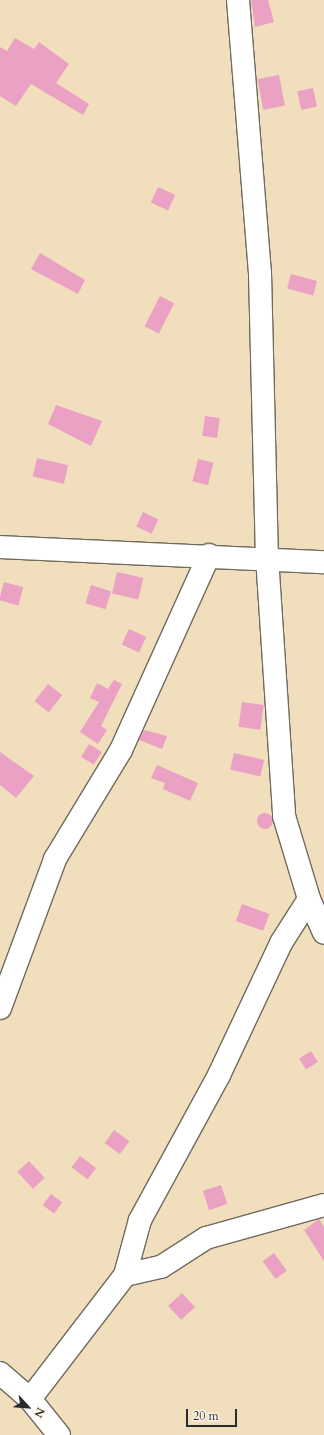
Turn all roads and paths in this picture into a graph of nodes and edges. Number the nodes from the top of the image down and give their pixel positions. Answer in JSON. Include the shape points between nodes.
{"nodes":[{"id":1,"x":238,"y":0,"type":"edge"},
{"id":2,"x":0,"y":547,"type":"edge"},
{"id":3,"x":209,"y":555,"type":"junction"},
{"id":4,"x":267,"y":557,"type":"junction"},
{"id":5,"x":324,"y":562,"type":"edge"},
{"id":6,"x":309,"y":899,"type":"junction"},
{"id":7,"x":324,"y":933,"type":"edge"},
{"id":8,"x":0,"y":1008,"type":"edge"},
{"id":9,"x":324,"y":1205,"type":"edge"},
{"id":10,"x":125,"y":1275,"type":"junction"},
{"id":11,"x":0,"y":1373,"type":"edge"},
{"id":12,"x":30,"y":1399,"type":"junction"},
{"id":13,"x":59,"y":1435,"type":"edge"}],
"edges":[{"from":1,"to":4,"type":"street","via":[[260,273]]},
{"from":2,"to":3,"type":"street"},
{"from":3,"to":4,"type":"street"},
{"from":3,"to":8,"type":"street","via":[[121,750],[54,859]]},
{"from":4,"to":5,"type":"street"},
{"from":4,"to":6,"type":"street","via":[[284,816]]},
{"from":6,"to":7,"type":"street"},
{"from":6,"to":10,"type":"street","via":[[281,943],[218,1075],[140,1220]]},
{"from":9,"to":10,"type":"street","via":[[206,1238],[161,1267]]},
{"from":10,"to":12,"type":"street"},
{"from":11,"to":12,"type":"street"},
{"from":12,"to":13,"type":"street"}]}
